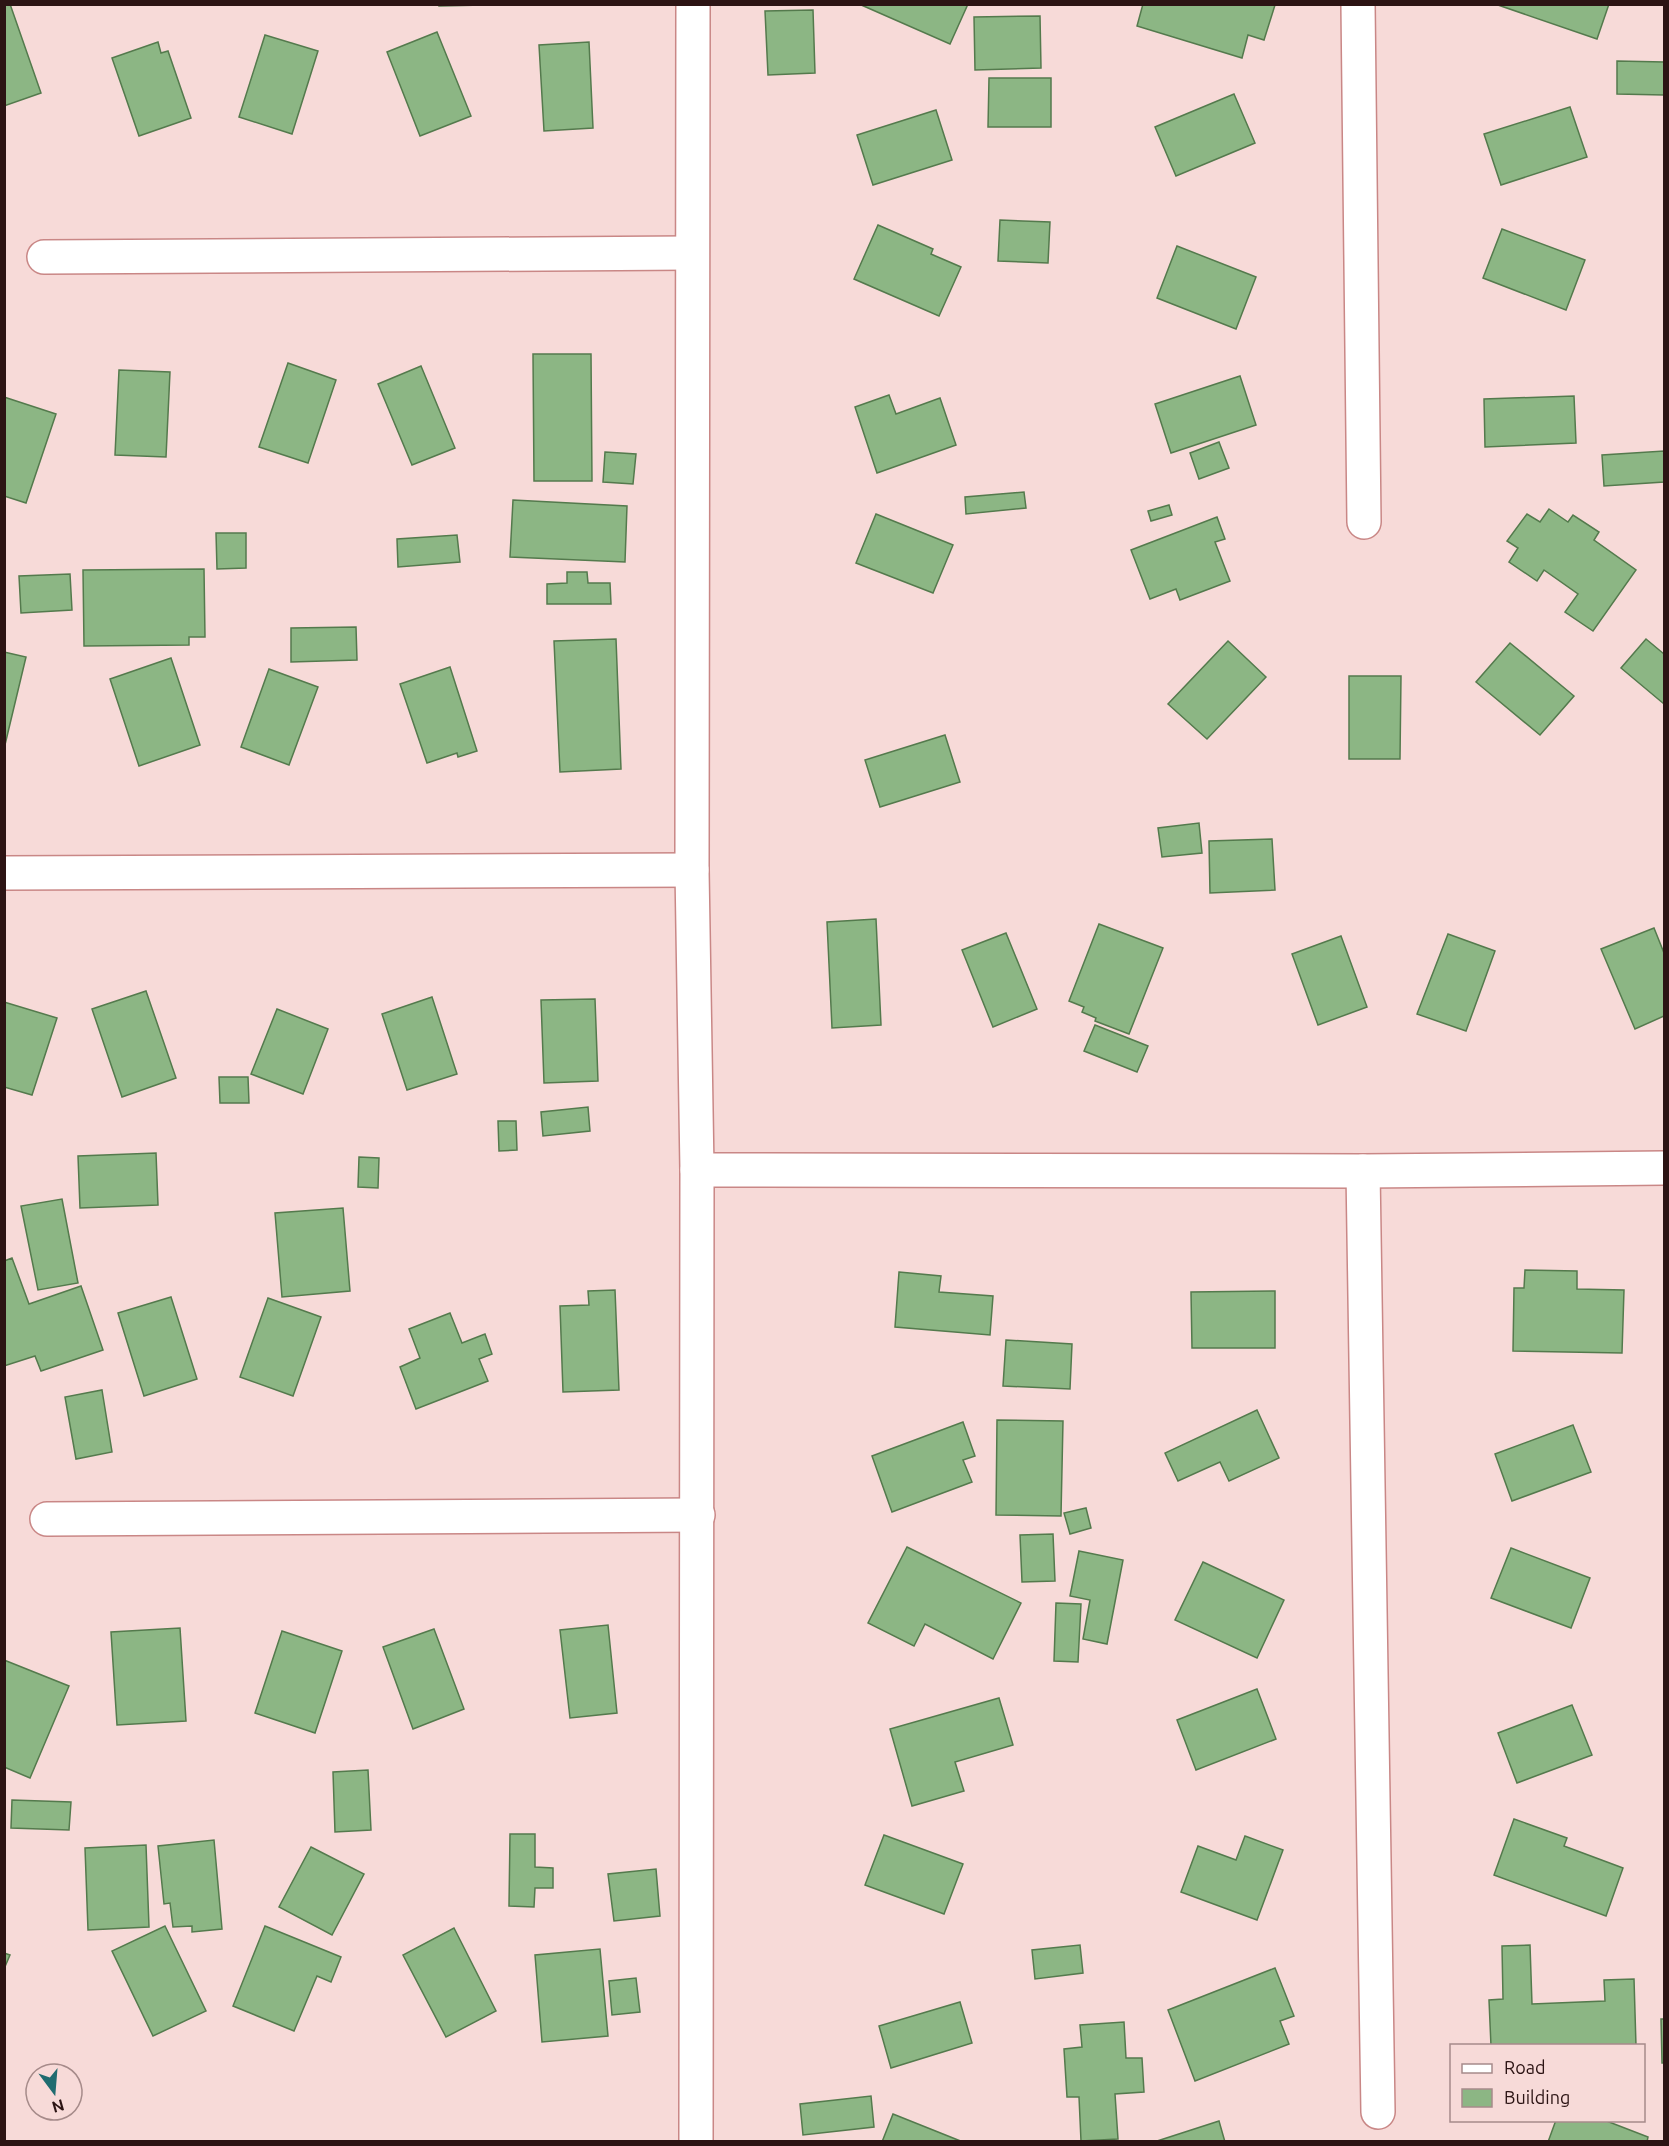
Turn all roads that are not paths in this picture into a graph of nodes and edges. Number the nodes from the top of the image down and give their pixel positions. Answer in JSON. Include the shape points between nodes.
{"nodes":[{"id":1,"x":693,"y":4,"type":"edge"},
{"id":2,"x":1358,"y":4,"type":"edge"},
{"id":3,"x":691,"y":253,"type":"junction"},
{"id":4,"x":44,"y":257,"type":"dead end"},
{"id":5,"x":1364,"y":522,"type":"dead end"},
{"id":6,"x":692,"y":870,"type":"junction"},
{"id":7,"x":4,"y":873,"type":"edge"},
{"id":8,"x":1665,"y":1168,"type":"edge"},
{"id":9,"x":697,"y":1170,"type":"junction"},
{"id":10,"x":1363,"y":1171,"type":"junction"},
{"id":11,"x":698,"y":1515,"type":"junction"},
{"id":12,"x":47,"y":1519,"type":"dead end"},
{"id":13,"x":1378,"y":2112,"type":"dead end"},
{"id":14,"x":696,"y":2142,"type":"edge"}],
"edges":[{"from":1,"to":3,"type":"street"},
{"from":2,"to":5,"type":"street"},
{"from":3,"to":4,"type":"street"},
{"from":3,"to":6,"type":"street"},
{"from":6,"to":7,"type":"street"},
{"from":6,"to":9,"type":"street"},
{"from":8,"to":10,"type":"street"},
{"from":9,"to":10,"type":"street"},
{"from":9,"to":11,"type":"street"},
{"from":10,"to":13,"type":"street"},
{"from":11,"to":12,"type":"street"},
{"from":11,"to":14,"type":"street"}]}
